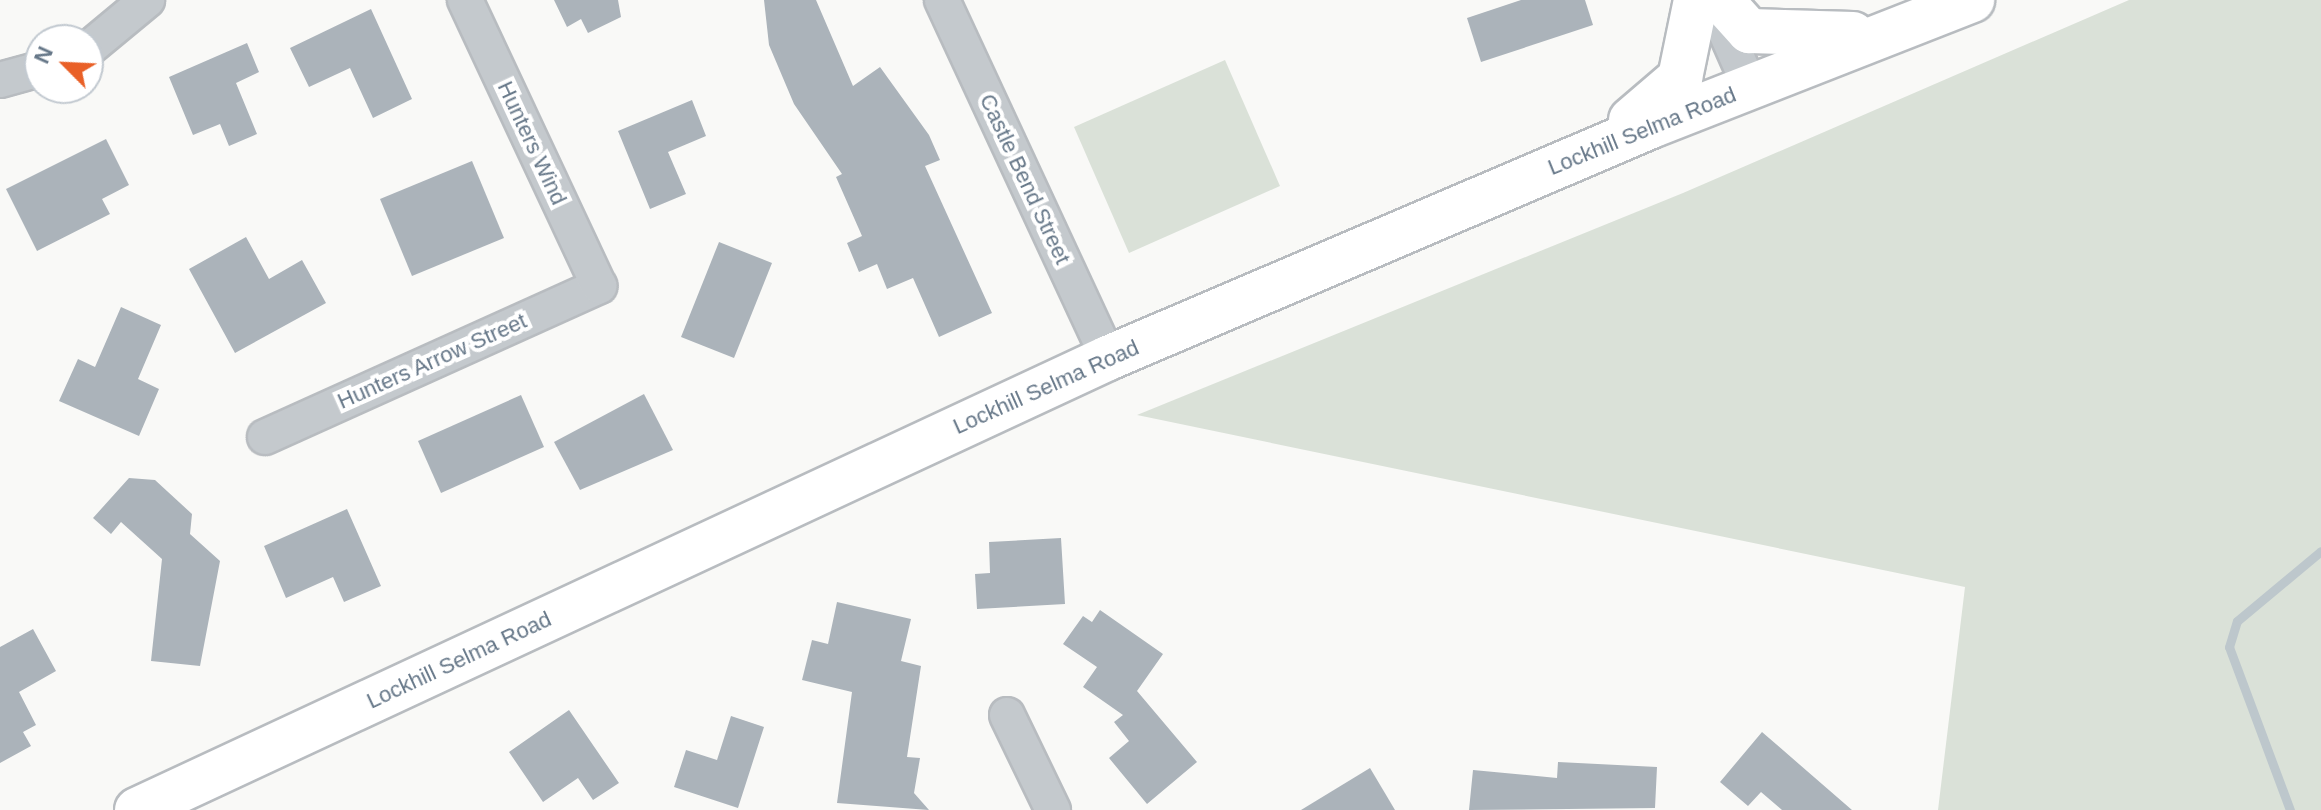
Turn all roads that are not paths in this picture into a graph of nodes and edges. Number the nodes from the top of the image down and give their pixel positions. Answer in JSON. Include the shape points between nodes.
{"nodes":[{"id":1,"x":147,"y":0,"type":"edge"},
{"id":2,"x":465,"y":0,"type":"edge"},
{"id":3,"x":942,"y":0,"type":"edge"},
{"id":4,"x":1696,"y":0,"type":"edge"},
{"id":5,"x":1712,"y":0,"type":"edge"},
{"id":6,"x":1721,"y":0,"type":"edge"},
{"id":7,"x":1972,"y":0,"type":"edge"},
{"id":8,"x":1888,"y":33,"type":"junction"},
{"id":9,"x":104,"y":36,"type":"edge"},
{"id":10,"x":24,"y":73,"type":"edge"},
{"id":11,"x":0,"y":80,"type":"edge"},
{"id":12,"x":1750,"y":87,"type":"junction"},
{"id":13,"x":1576,"y":157,"type":"junction"},
{"id":14,"x":599,"y":286,"type":"joint"},
{"id":15,"x":1108,"y":358,"type":"junction"},
{"id":16,"x":265,"y":437,"type":"dead end"},
{"id":17,"x":1007,"y":715,"type":"dead end"},
{"id":18,"x":137,"y":810,"type":"edge"},
{"id":19,"x":1053,"y":810,"type":"edge"}],
"edges":[{"from":1,"to":9,"type":"street"},
{"from":2,"to":14,"type":"street","name":"Hunters Wind"},
{"from":3,"to":15,"type":"street","name":"Castle Bend Street"},
{"from":4,"to":13,"type":"main road","via":[[1688,60],[1665,97]]},
{"from":5,"to":12,"type":"street"},
{"from":6,"to":8,"type":"main road","via":[[1749,31]]},
{"from":7,"to":8,"type":"main road","name":"Lockhill Selma Road"},
{"from":8,"to":12,"type":"main road","name":"Lockhill Selma Road"},
{"from":10,"to":11,"type":"street"},
{"from":12,"to":13,"type":"main road","name":"Lockhill Selma Road"},
{"from":13,"to":15,"type":"main road","name":"Lockhill Selma Road"},
{"from":14,"to":16,"type":"street","name":"Hunters Arrow Street"},
{"from":15,"to":18,"type":"main road","name":"Lockhill Selma Road"},
{"from":17,"to":19,"type":"street"}]}
